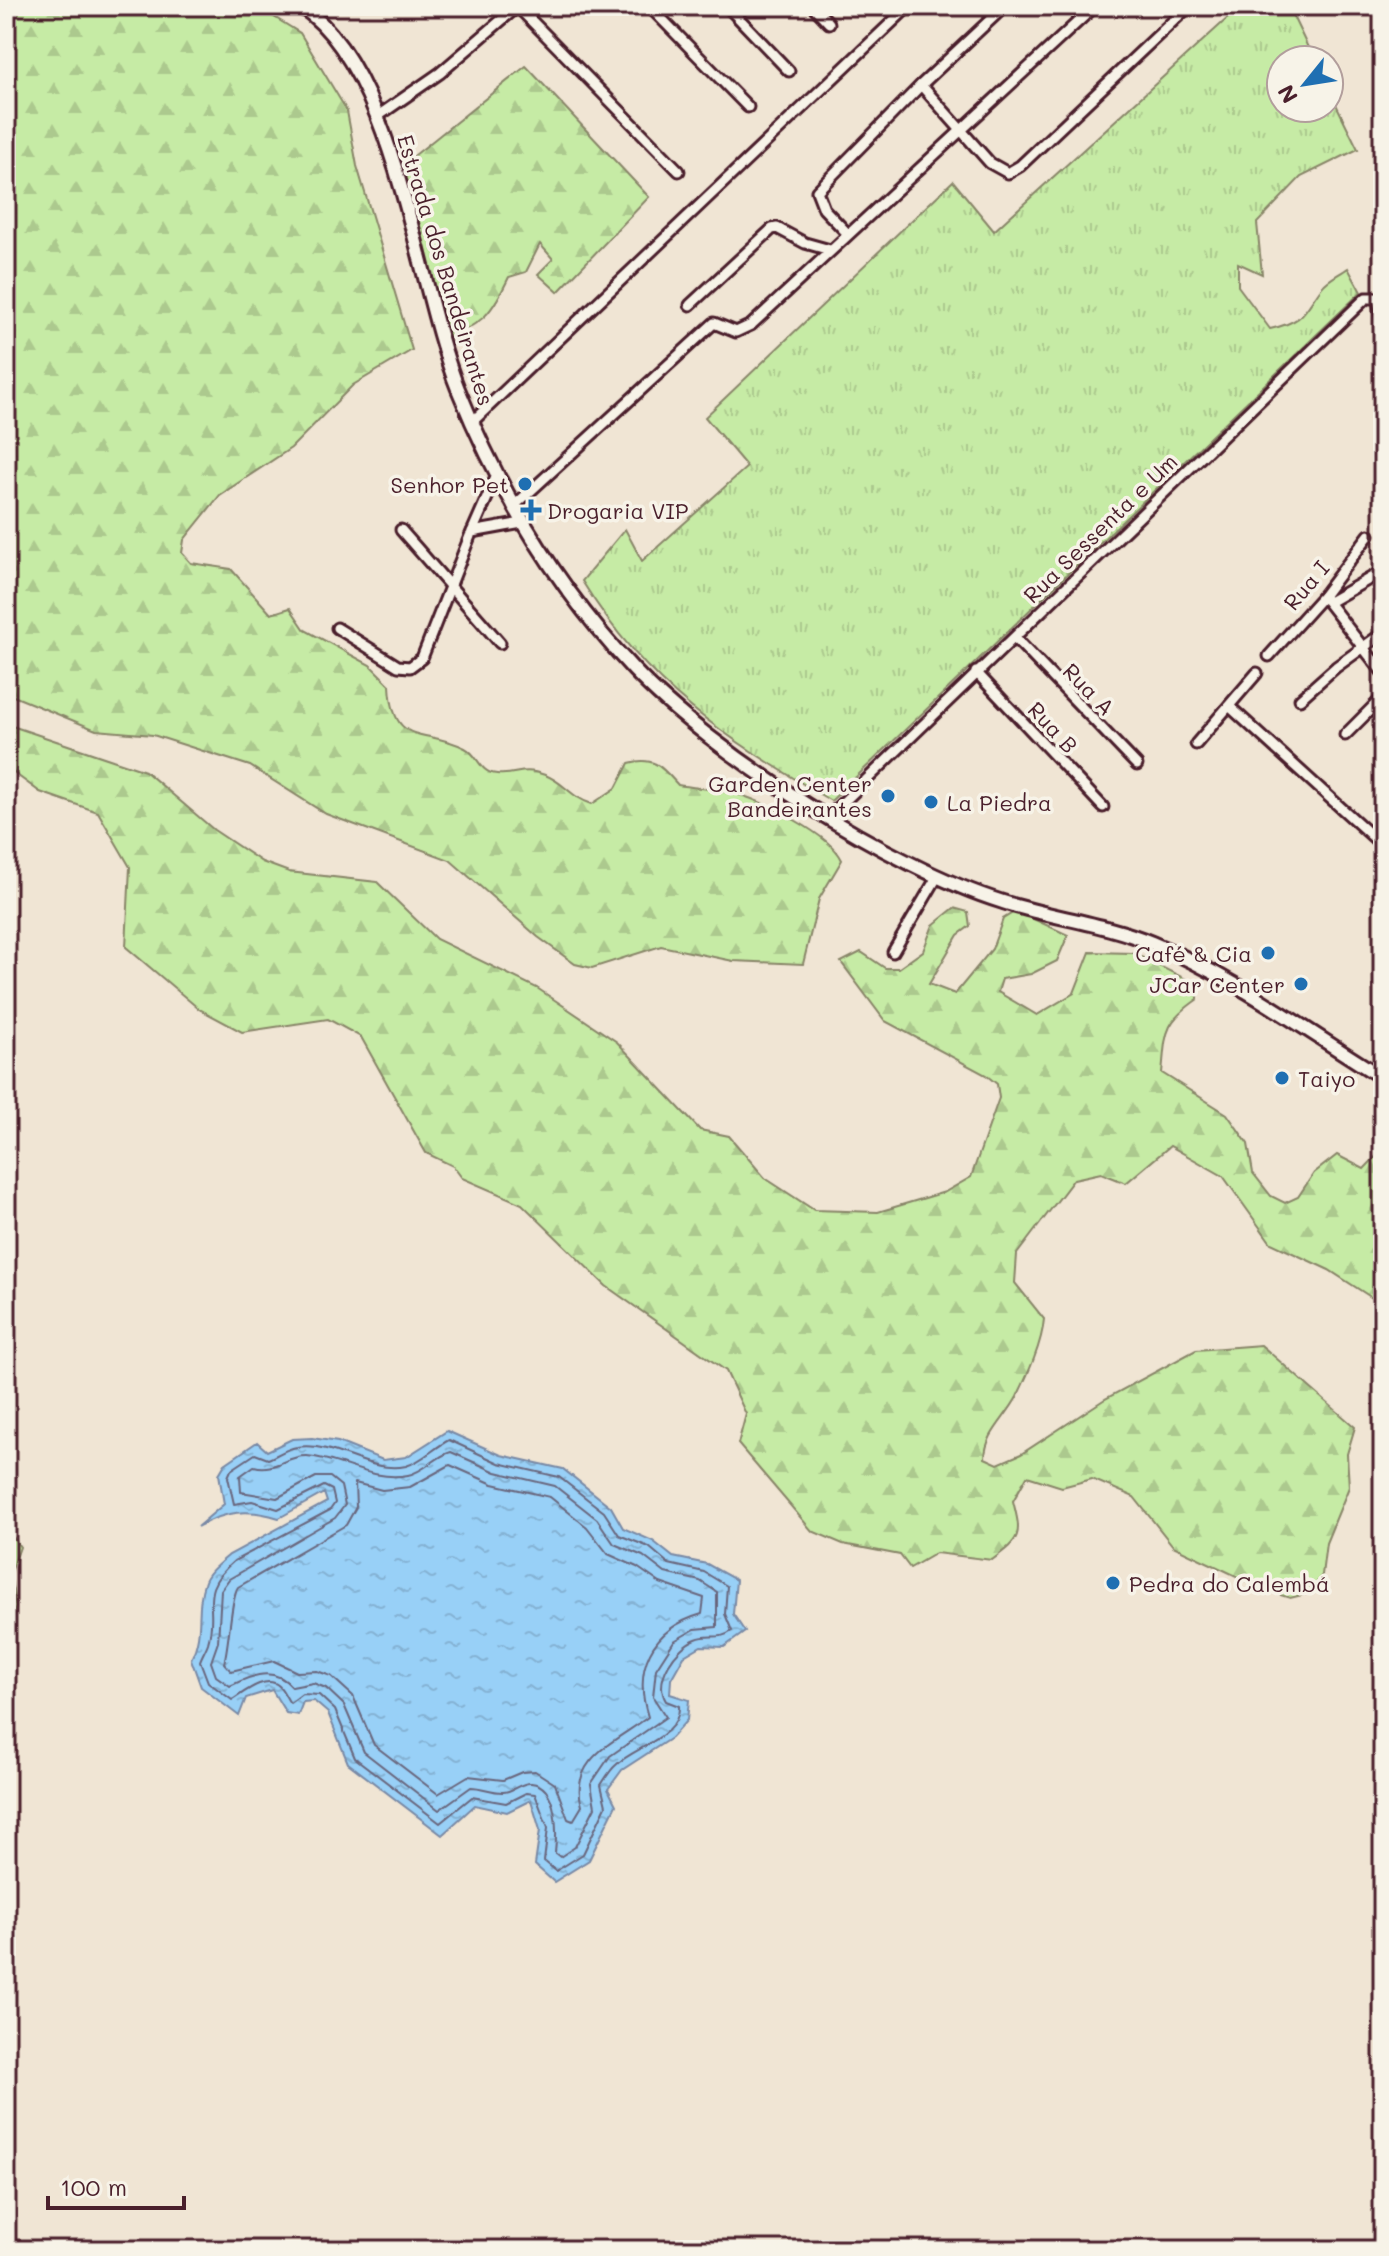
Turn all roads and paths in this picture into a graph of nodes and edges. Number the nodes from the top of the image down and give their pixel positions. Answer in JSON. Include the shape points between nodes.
{"nodes":[{"id":1,"x":300,"y":6,"type":"edge"},
{"id":2,"x":517,"y":6,"type":"edge"},
{"id":3,"x":649,"y":6,"type":"edge"},
{"id":4,"x":727,"y":6,"type":"edge"},
{"id":5,"x":813,"y":6,"type":"edge"},
{"id":6,"x":909,"y":6,"type":"edge"},
{"id":7,"x":1005,"y":6,"type":"edge"},
{"id":8,"x":1095,"y":6,"type":"edge"},
{"id":9,"x":1189,"y":6,"type":"edge"},
{"id":10,"x":829,"y":23,"type":"dead end"},
{"id":11,"x":789,"y":71,"type":"dead end"},
{"id":12,"x":921,"y":85,"type":"junction"},
{"id":13,"x":748,"y":107,"type":"dead end"},
{"id":14,"x":378,"y":116,"type":"junction"},
{"id":15,"x":960,"y":130,"type":"junction"},
{"id":16,"x":679,"y":171,"type":"dead end"},
{"id":17,"x":847,"y":233,"type":"junction"},
{"id":18,"x":830,"y":250,"type":"junction"},
{"id":19,"x":690,"y":305,"type":"dead end"},
{"id":20,"x":1383,"y":329,"type":"edge"},
{"id":21,"x":472,"y":422,"type":"junction"},
{"id":22,"x":497,"y":475,"type":"junction"},
{"id":23,"x":513,"y":507,"type":"junction"},
{"id":24,"x":522,"y":523,"type":"junction"},
{"id":25,"x":401,"y":530,"type":"dead end"},
{"id":26,"x":1369,"y":535,"type":"dead end"},
{"id":27,"x":470,"y":536,"type":"dead end"},
{"id":28,"x":1383,"y":571,"type":"edge"},
{"id":29,"x":450,"y":586,"type":"junction"},
{"id":30,"x":1326,"y":599,"type":"junction"},
{"id":31,"x":337,"y":628,"type":"dead end"},
{"id":32,"x":1383,"y":633,"type":"edge"},
{"id":33,"x":1015,"y":638,"type":"junction"},
{"id":34,"x":500,"y":643,"type":"dead end"},
{"id":35,"x":1363,"y":646,"type":"junction"},
{"id":36,"x":1269,"y":656,"type":"dead end"},
{"id":37,"x":976,"y":672,"type":"junction"},
{"id":38,"x":1257,"y":673,"type":"dead end"},
{"id":39,"x":1383,"y":673,"type":"edge"},
{"id":40,"x":1383,"y":697,"type":"edge"},
{"id":41,"x":1300,"y":699,"type":"dead end"},
{"id":42,"x":1229,"y":706,"type":"junction"},
{"id":43,"x":1345,"y":735,"type":"dead end"},
{"id":44,"x":1196,"y":744,"type":"dead end"},
{"id":45,"x":1137,"y":765,"type":"dead end"},
{"id":46,"x":1103,"y":807,"type":"dead end"},
{"id":47,"x":829,"y":816,"type":"junction"},
{"id":48,"x":1383,"y":846,"type":"edge"},
{"id":49,"x":937,"y":877,"type":"junction"},
{"id":50,"x":893,"y":952,"type":"dead end"},
{"id":51,"x":1383,"y":1078,"type":"edge"},
{"id":52,"x":130,"y":2250,"type":"edge"},
{"id":53,"x":159,"y":2250,"type":"edge"}],
"edges":[{"from":1,"to":14,"type":"main road","name":"Estrada dos Bandeirantes","via":[[336,36],[353,59]]},
{"from":2,"to":14,"type":"street","via":[[440,73]]},
{"from":2,"to":16,"type":"street"},
{"from":3,"to":13,"type":"street"},
{"from":4,"to":11,"type":"street"},
{"from":5,"to":10,"type":"street"},
{"from":6,"to":21,"type":"street"},
{"from":7,"to":12,"type":"street"},
{"from":8,"to":15,"type":"street"},
{"from":9,"to":15,"type":"street","via":[[1014,170],[997,170]]},
{"from":12,"to":15,"type":"street"},
{"from":12,"to":17,"type":"street","via":[[817,191],[824,209]]},
{"from":14,"to":21,"type":"main road","name":"Estrada dos Bandeirantes","via":[[442,340]]},
{"from":15,"to":17,"type":"street"},
{"from":17,"to":18,"type":"street"},
{"from":18,"to":19,"type":"street","via":[[772,229]]},
{"from":18,"to":23,"type":"street","via":[[751,325],[736,332],[714,323]]},
{"from":20,"to":33,"type":"street","name":"Rua Sessenta e Um","via":[[1378,298],[1366,298]]},
{"from":21,"to":22,"type":"main road","name":"Estrada dos Bandeirantes"},
{"from":22,"to":23,"type":"main road","name":"Estrada dos Bandeirantes"},
{"from":22,"to":24,"type":"street","via":[[472,532]]},
{"from":23,"to":24,"type":"main road","name":"Estrada dos Bandeirantes"},
{"from":24,"to":47,"type":"main road","name":"Estrada dos Bandeirantes","via":[[568,591],[636,673],[713,738]]},
{"from":25,"to":29,"type":"street"},
{"from":26,"to":30,"type":"street","name":"Rua I"},
{"from":27,"to":29,"type":"street"},
{"from":28,"to":30,"type":"street"},
{"from":29,"to":31,"type":"street","via":[[422,658],[410,667],[398,666]]},
{"from":29,"to":34,"type":"street"},
{"from":30,"to":35,"type":"street"},
{"from":30,"to":36,"type":"street","name":"Rua I"},
{"from":32,"to":35,"type":"street"},
{"from":33,"to":37,"type":"street","name":"Rua Sessenta e Um"},
{"from":33,"to":45,"type":"street","name":"Rua A"},
{"from":35,"to":39,"type":"street"},
{"from":35,"to":41,"type":"street"},
{"from":37,"to":46,"type":"street","name":"Rua B"},
{"from":37,"to":47,"type":"street","name":"Rua Sessenta e Um"},
{"from":38,"to":42,"type":"street"},
{"from":40,"to":43,"type":"street"},
{"from":42,"to":44,"type":"street"},
{"from":42,"to":48,"type":"street"},
{"from":47,"to":49,"type":"main road","name":"Estrada dos Bandeirantes"},
{"from":49,"to":50,"type":"street"},
{"from":49,"to":51,"type":"main road","name":"Estrada dos Bandeirantes","via":[[1002,902],[1150,942],[1242,991]]},
{"from":52,"to":53,"type":"street"}]}
